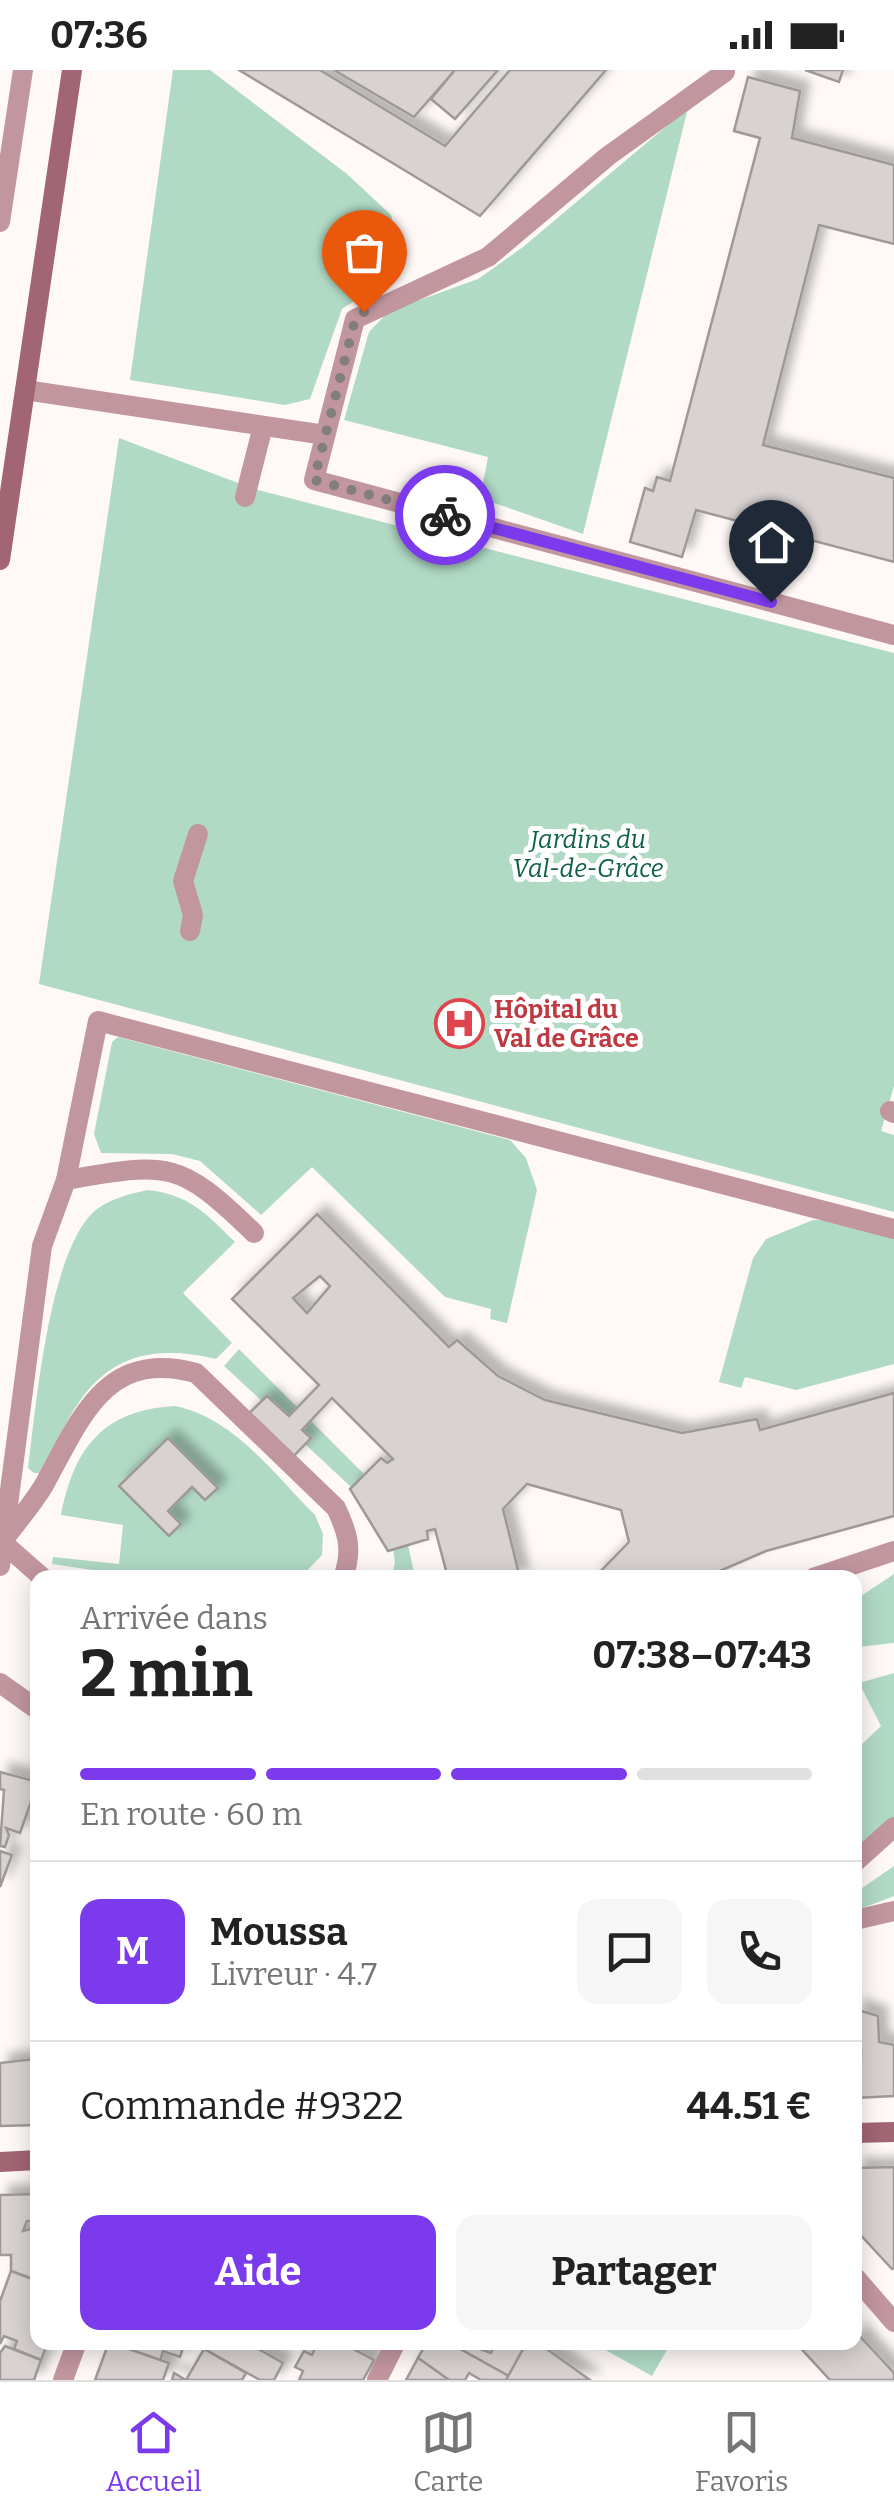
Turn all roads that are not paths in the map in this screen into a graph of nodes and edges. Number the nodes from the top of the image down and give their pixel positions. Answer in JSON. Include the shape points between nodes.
{"nodes":[{"id":1,"x":23,"y":70,"type":"edge"},
{"id":2,"x":72,"y":70,"type":"edge"},
{"id":3,"x":726,"y":72,"type":"edge"},
{"id":4,"x":0,"y":222,"type":"edge"},
{"id":5,"x":25,"y":390,"type":"junction"},
{"id":6,"x":264,"y":426,"type":"junction"},
{"id":7,"x":325,"y":435,"type":"junction"},
{"id":8,"x":245,"y":496,"type":"dead end"},
{"id":9,"x":0,"y":560,"type":"edge"},
{"id":10,"x":894,"y":634,"type":"edge"},
{"id":11,"x":198,"y":834,"type":"dead end"},
{"id":12,"x":190,"y":931,"type":"dead end"},
{"id":13,"x":66,"y":1180,"type":"junction"},
{"id":14,"x":894,"y":1229,"type":"edge"},
{"id":15,"x":254,"y":1234,"type":"dead end"},
{"id":16,"x":1,"y":1542,"type":"edge"},
{"id":17,"x":894,"y":1550,"type":"edge"},
{"id":18,"x":0,"y":1566,"type":"edge"},
{"id":19,"x":34,"y":1570,"type":"edge"},
{"id":20,"x":346,"y":1570,"type":"edge"},
{"id":21,"x":836,"y":1570,"type":"edge"},
{"id":22,"x":0,"y":1683,"type":"edge"},
{"id":23,"x":30,"y":1704,"type":"edge"},
{"id":24,"x":894,"y":1827,"type":"edge"},
{"id":25,"x":862,"y":1856,"type":"edge"},
{"id":26,"x":894,"y":1910,"type":"edge"},
{"id":27,"x":862,"y":1918,"type":"edge"},
{"id":28,"x":894,"y":2132,"type":"edge"},
{"id":29,"x":862,"y":2133,"type":"edge"},
{"id":30,"x":30,"y":2160,"type":"edge"},
{"id":31,"x":0,"y":2162,"type":"edge"},
{"id":32,"x":862,"y":2286,"type":"edge"},
{"id":33,"x":894,"y":2322,"type":"edge"},
{"id":34,"x":73,"y":2350,"type":"edge"},
{"id":35,"x":392,"y":2350,"type":"edge"},
{"id":36,"x":63,"y":2380,"type":"edge"},
{"id":37,"x":377,"y":2380,"type":"edge"}],
"edges":[{"from":1,"to":4,"type":"street"},
{"from":2,"to":5,"type":"main road"},
{"from":3,"to":7,"type":"street","via":[[608,156],[488,257],[355,320]]},
{"from":5,"to":6,"type":"street"},
{"from":5,"to":9,"type":"main road"},
{"from":6,"to":7,"type":"street"},
{"from":6,"to":8,"type":"street"},
{"from":7,"to":10,"type":"street","via":[[314,480]]},
{"from":11,"to":12,"type":"street","via":[[183,881],[193,915]]},
{"from":13,"to":14,"type":"street","via":[[98,1021]]},
{"from":13,"to":15,"type":"street","via":[[169,1169],[211,1191]]},
{"from":13,"to":16,"type":"street","via":[[42,1246]]},
{"from":16,"to":18,"type":"street"},
{"from":16,"to":19,"type":"street"},
{"from":16,"to":20,"type":"street","via":[[42,1488],[76,1420],[110,1384],[169,1366],[196,1373],[336,1508],[347,1533]]},
{"from":17,"to":21,"type":"street"},
{"from":22,"to":23,"type":"street"},
{"from":24,"to":25,"type":"street"},
{"from":26,"to":27,"type":"street"},
{"from":28,"to":29,"type":"main road"},
{"from":30,"to":31,"type":"main road"},
{"from":32,"to":33,"type":"street"},
{"from":34,"to":36,"type":"street"},
{"from":35,"to":37,"type":"street"}]}
